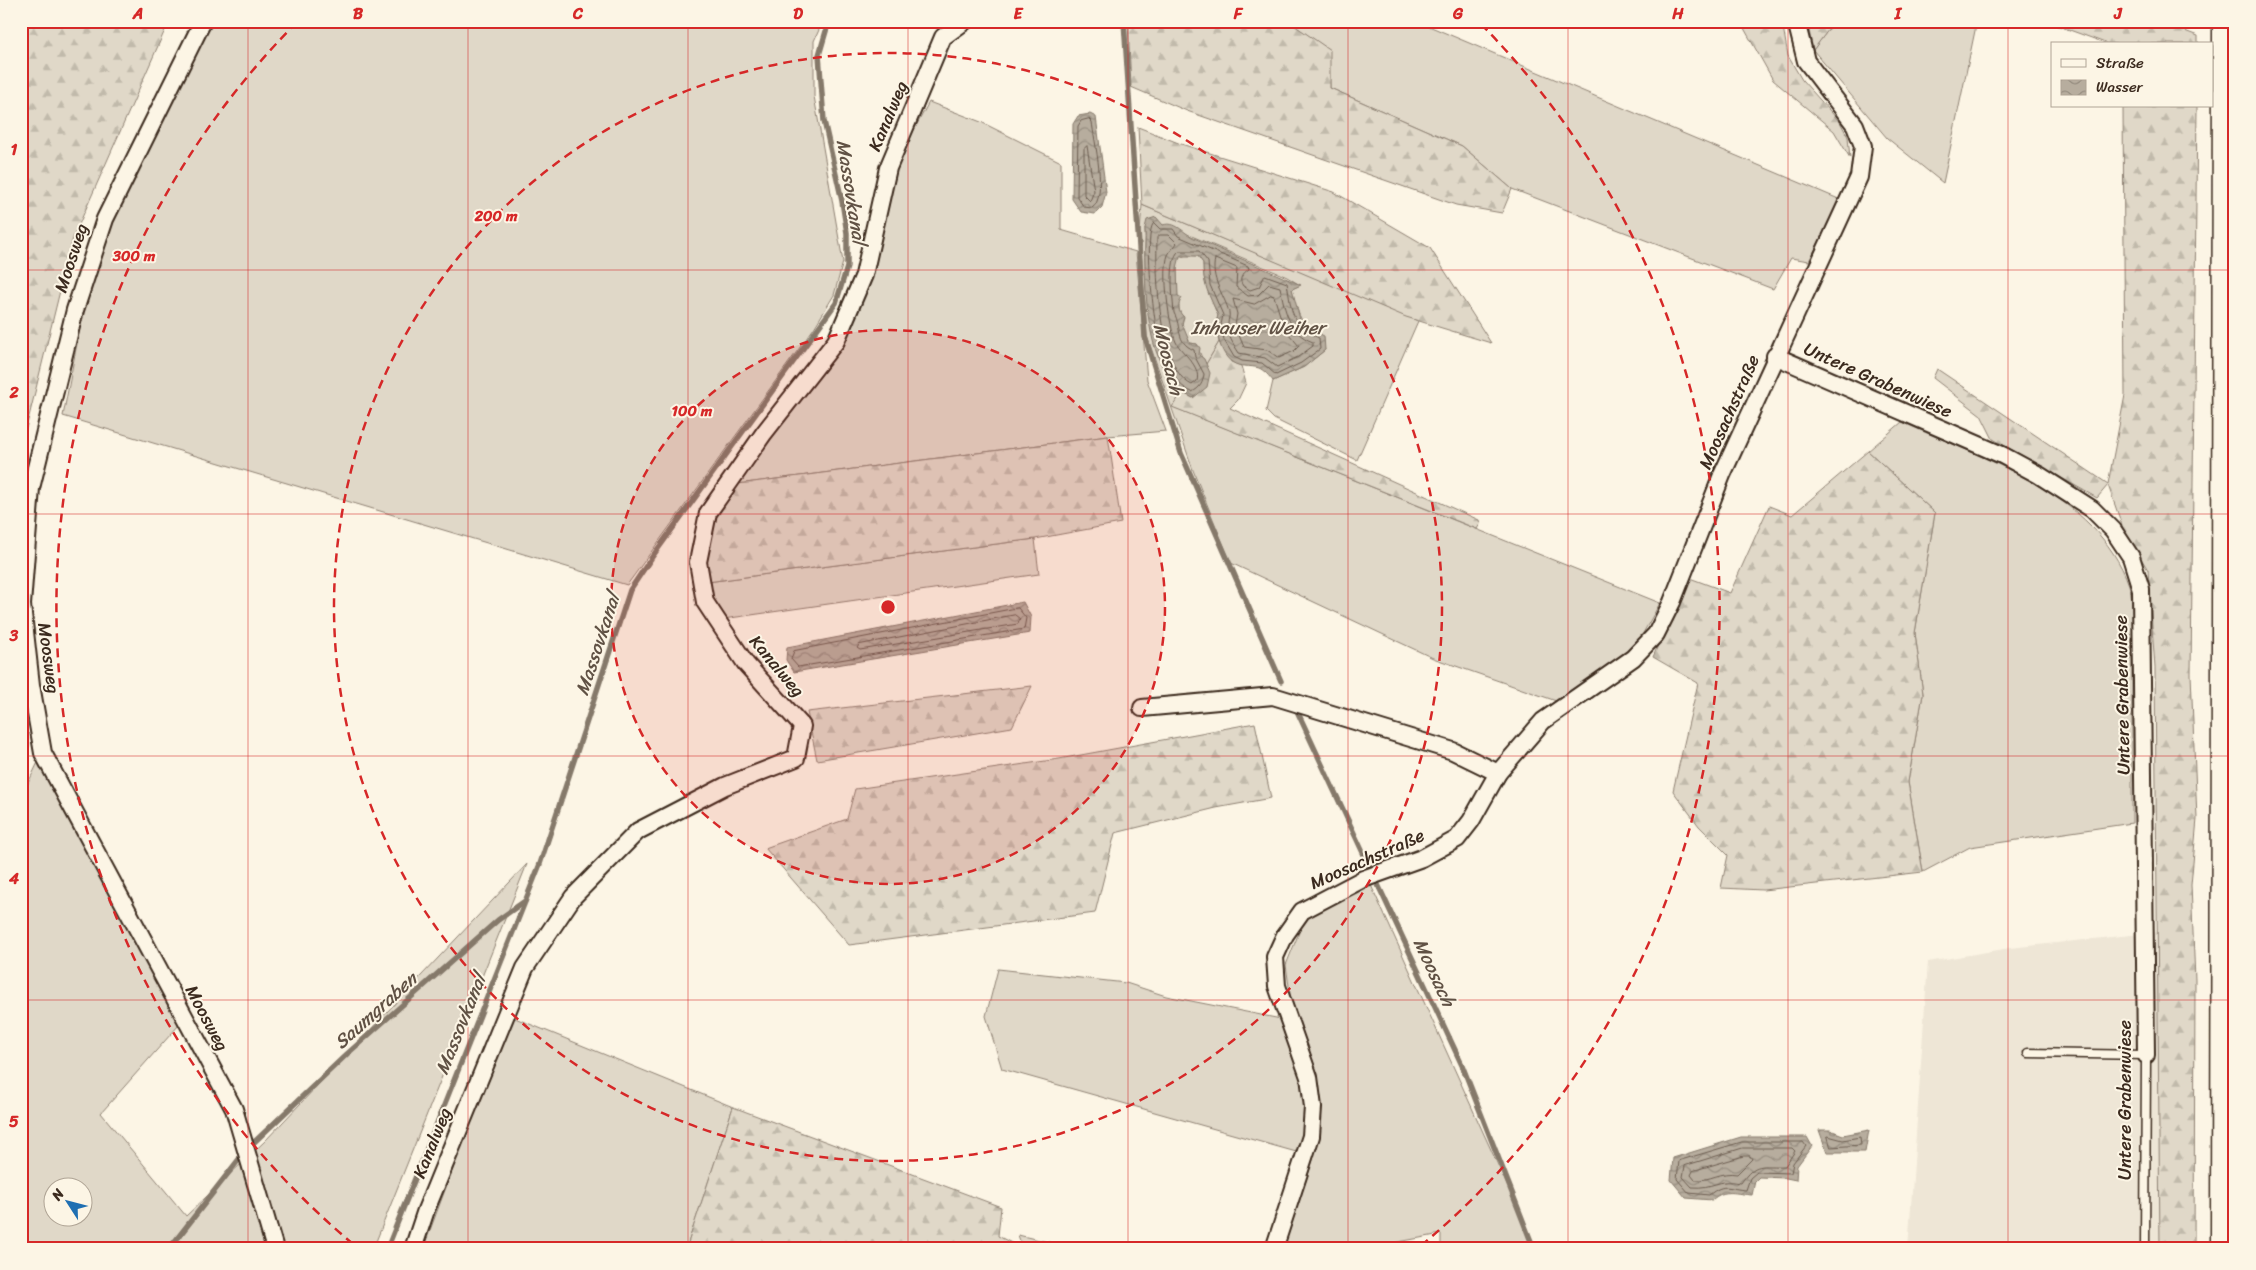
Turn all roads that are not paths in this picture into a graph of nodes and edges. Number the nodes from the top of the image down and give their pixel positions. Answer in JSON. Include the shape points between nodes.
{"nodes":[{"id":1,"x":203,"y":21,"type":"edge"},
{"id":2,"x":964,"y":21,"type":"edge"},
{"id":3,"x":1796,"y":21,"type":"edge"},
{"id":4,"x":2226,"y":21,"type":"edge"},
{"id":5,"x":1775,"y":356,"type":"junction"},
{"id":6,"x":22,"y":605,"type":"edge"},
{"id":7,"x":1142,"y":708,"type":"dead end"},
{"id":8,"x":1498,"y":773,"type":"junction"},
{"id":9,"x":2028,"y":1053,"type":"dead end"},
{"id":10,"x":2146,"y":1055,"type":"junction"},
{"id":11,"x":275,"y":1249,"type":"edge"},
{"id":12,"x":413,"y":1249,"type":"edge"},
{"id":13,"x":1274,"y":1249,"type":"edge"},
{"id":14,"x":2144,"y":1249,"type":"edge"},
{"id":15,"x":2225,"y":1249,"type":"edge"}],
"edges":[{"from":1,"to":6,"type":"street","name":"Moosweg","via":[[105,219],[75,310],[31,488]]},
{"from":2,"to":12,"type":"street","name":"Kanalweg","via":[[943,37],[888,168],[864,275],[836,341],[764,433],[708,513],[698,562],[705,602],[746,664],[802,726],[796,758],[725,786],[638,831],[573,897],[525,968]]},
{"from":3,"to":5,"type":"street","name":"Moosachstraße","via":[[1806,61],[1855,125],[1863,146],[1859,177],[1817,273]]},
{"from":4,"to":15,"type":"highway"},
{"from":5,"to":8,"type":"street","name":"Moosachstraße","via":[[1656,634],[1633,658],[1543,721]]},
{"from":5,"to":10,"type":"street","name":"Untere Grabenwiese","via":[[2002,455],[2039,475],[2092,509],[2113,530],[2131,558],[2141,588]]},
{"from":6,"to":11,"type":"street","name":"Moosweg","via":[[43,753],[234,1109]]},
{"from":7,"to":8,"type":"street","via":[[1274,696],[1453,752]]},
{"from":8,"to":13,"type":"street","name":"Moosachstraße","via":[[1457,839],[1422,858],[1363,879],[1302,911],[1285,935],[1275,958],[1277,986],[1309,1077],[1313,1107],[1311,1136]]},
{"from":9,"to":10,"type":"lane"},
{"from":10,"to":14,"type":"lane","name":"Untere Grabenwiese"}]}
